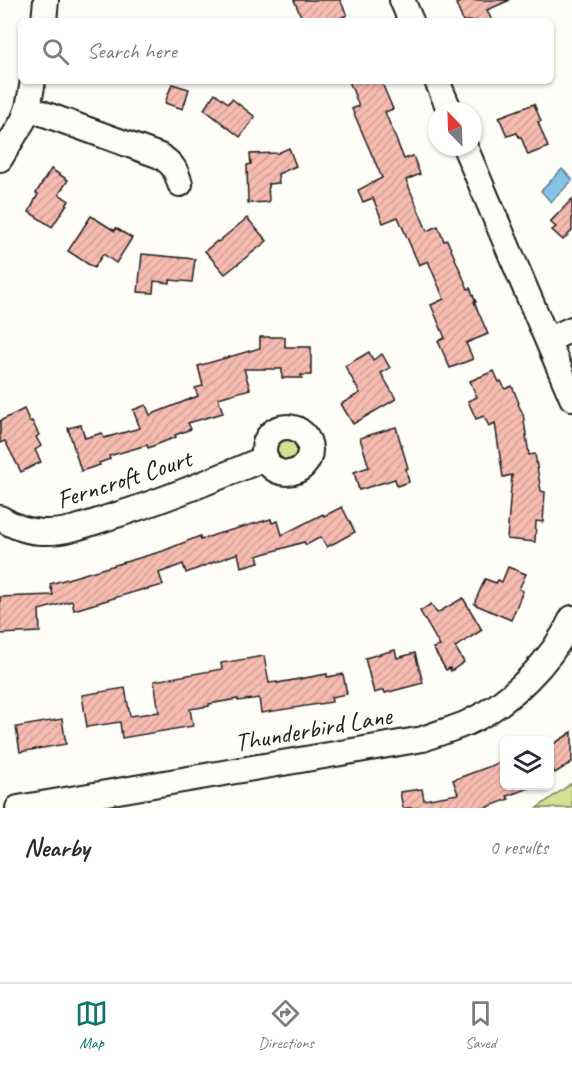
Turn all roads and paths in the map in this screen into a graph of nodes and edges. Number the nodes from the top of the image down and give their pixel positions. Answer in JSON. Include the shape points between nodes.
{"nodes":[{"id":1,"x":46,"y":0,"type":"edge"},
{"id":2,"x":402,"y":0,"type":"edge"},
{"id":3,"x":44,"y":18,"type":"edge"},
{"id":4,"x":410,"y":18,"type":"edge"},
{"id":5,"x":32,"y":84,"type":"edge"},
{"id":6,"x":438,"y":84,"type":"edge"},
{"id":7,"x":446,"y":102,"type":"edge"},
{"id":8,"x":28,"y":108,"type":"junction"},
{"id":9,"x":469,"y":156,"type":"edge"},
{"id":10,"x":0,"y":159,"type":"edge"},
{"id":11,"x":180,"y":184,"type":"dead end"},
{"id":12,"x":572,"y":329,"type":"edge"},
{"id":13,"x":548,"y":340,"type":"junction"},
{"id":14,"x":572,"y":398,"type":"edge"},
{"id":15,"x":266,"y":458,"type":"dead end"},
{"id":16,"x":0,"y":518,"type":"edge"},
{"id":17,"x":572,"y":618,"type":"edge"},
{"id":18,"x":18,"y":808,"type":"edge"}],
"edges":[{"from":1,"to":3,"type":"street"},
{"from":2,"to":4,"type":"street"},
{"from":5,"to":8,"type":"street"},
{"from":6,"to":7,"type":"street"},
{"from":8,"to":10,"type":"street"},
{"from":8,"to":11,"type":"street","via":[[160,156],[169,161]]},
{"from":9,"to":13,"type":"street"},
{"from":12,"to":13,"type":"street"},
{"from":13,"to":14,"type":"street"},
{"from":15,"to":16,"type":"street","name":"Ferncroft Court","via":[[143,507],[69,530],[41,532]]},
{"from":17,"to":18,"type":"street","name":"Thunderbird Lane","via":[[530,678],[503,701],[468,722],[423,739]]}]}
